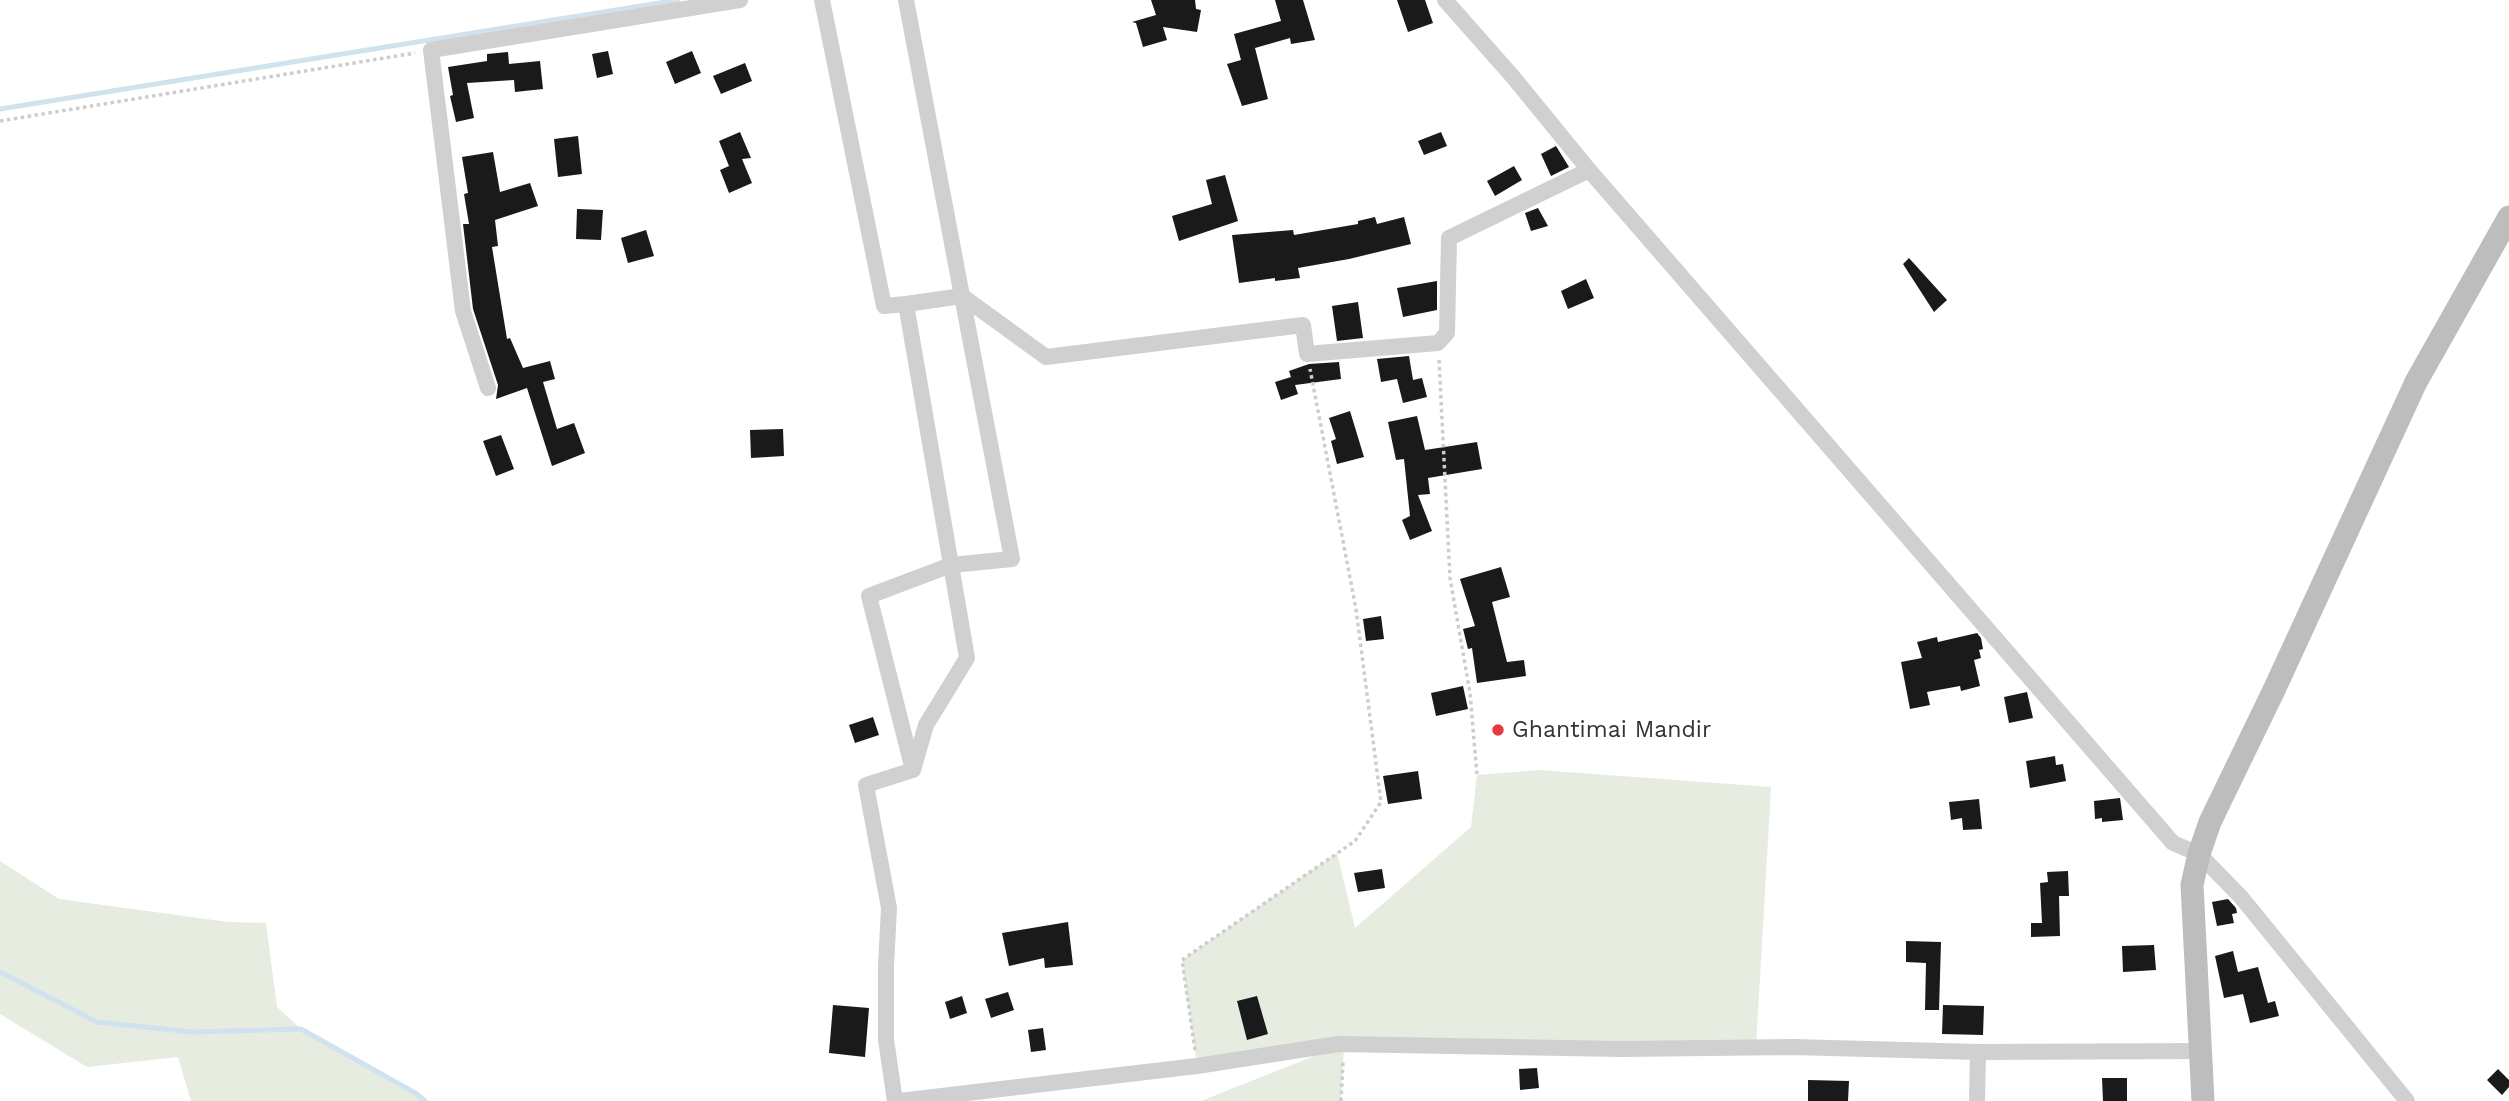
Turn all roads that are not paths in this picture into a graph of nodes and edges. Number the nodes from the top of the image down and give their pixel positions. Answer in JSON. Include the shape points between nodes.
{"nodes":[{"id":1,"x":740,"y":0,"type":"edge"},
{"id":2,"x":822,"y":0,"type":"edge"},
{"id":3,"x":906,"y":0,"type":"edge"},
{"id":4,"x":1445,"y":0,"type":"edge"},
{"id":5,"x":1589,"y":170,"type":"junction"},
{"id":6,"x":2509,"y":217,"type":"edge"},
{"id":7,"x":962,"y":296,"type":"junction"},
{"id":8,"x":906,"y":304,"type":"junction"},
{"id":9,"x":488,"y":388,"type":"dead end"},
{"id":10,"x":951,"y":565,"type":"junction"},
{"id":11,"x":914,"y":770,"type":"junction"},
{"id":12,"x":2199,"y":854,"type":"junction"},
{"id":13,"x":2201,"y":1051,"type":"junction"},
{"id":14,"x":1978,"y":1052,"type":"junction"},
{"id":15,"x":897,"y":1101,"type":"edge"},
{"id":16,"x":1977,"y":1101,"type":"edge"},
{"id":17,"x":2203,"y":1101,"type":"edge"},
{"id":18,"x":2407,"y":1101,"type":"edge"}],
"edges":[{"from":1,"to":9,"type":"street","via":[[431,50],[463,311]]},
{"from":2,"to":8,"type":"street","via":[[884,306]]},
{"from":3,"to":7,"type":"street"},
{"from":4,"to":5,"type":"street"},
{"from":5,"to":7,"type":"street","via":[[1449,238],[1447,332],[1438,343],[1307,354],[1303,325],[1046,357]]},
{"from":5,"to":12,"type":"street","via":[[2173,843]]},
{"from":6,"to":12,"type":"main road","via":[[2416,382]]},
{"from":7,"to":8,"type":"street"},
{"from":7,"to":10,"type":"street","via":[[1012,559]]},
{"from":8,"to":10,"type":"street"},
{"from":10,"to":11,"type":"street","via":[[967,658],[926,725]]},
{"from":10,"to":11,"type":"street","via":[[869,596]]},
{"from":11,"to":15,"type":"street","via":[[866,785],[890,908],[886,1040]]},
{"from":12,"to":13,"type":"main road","via":[[2192,885]]},
{"from":12,"to":18,"type":"street","via":[[2241,897]]},
{"from":13,"to":14,"type":"street"},
{"from":13,"to":17,"type":"main road"},
{"from":14,"to":15,"type":"street","via":[[1344,1044]]},
{"from":14,"to":16,"type":"street"}]}
